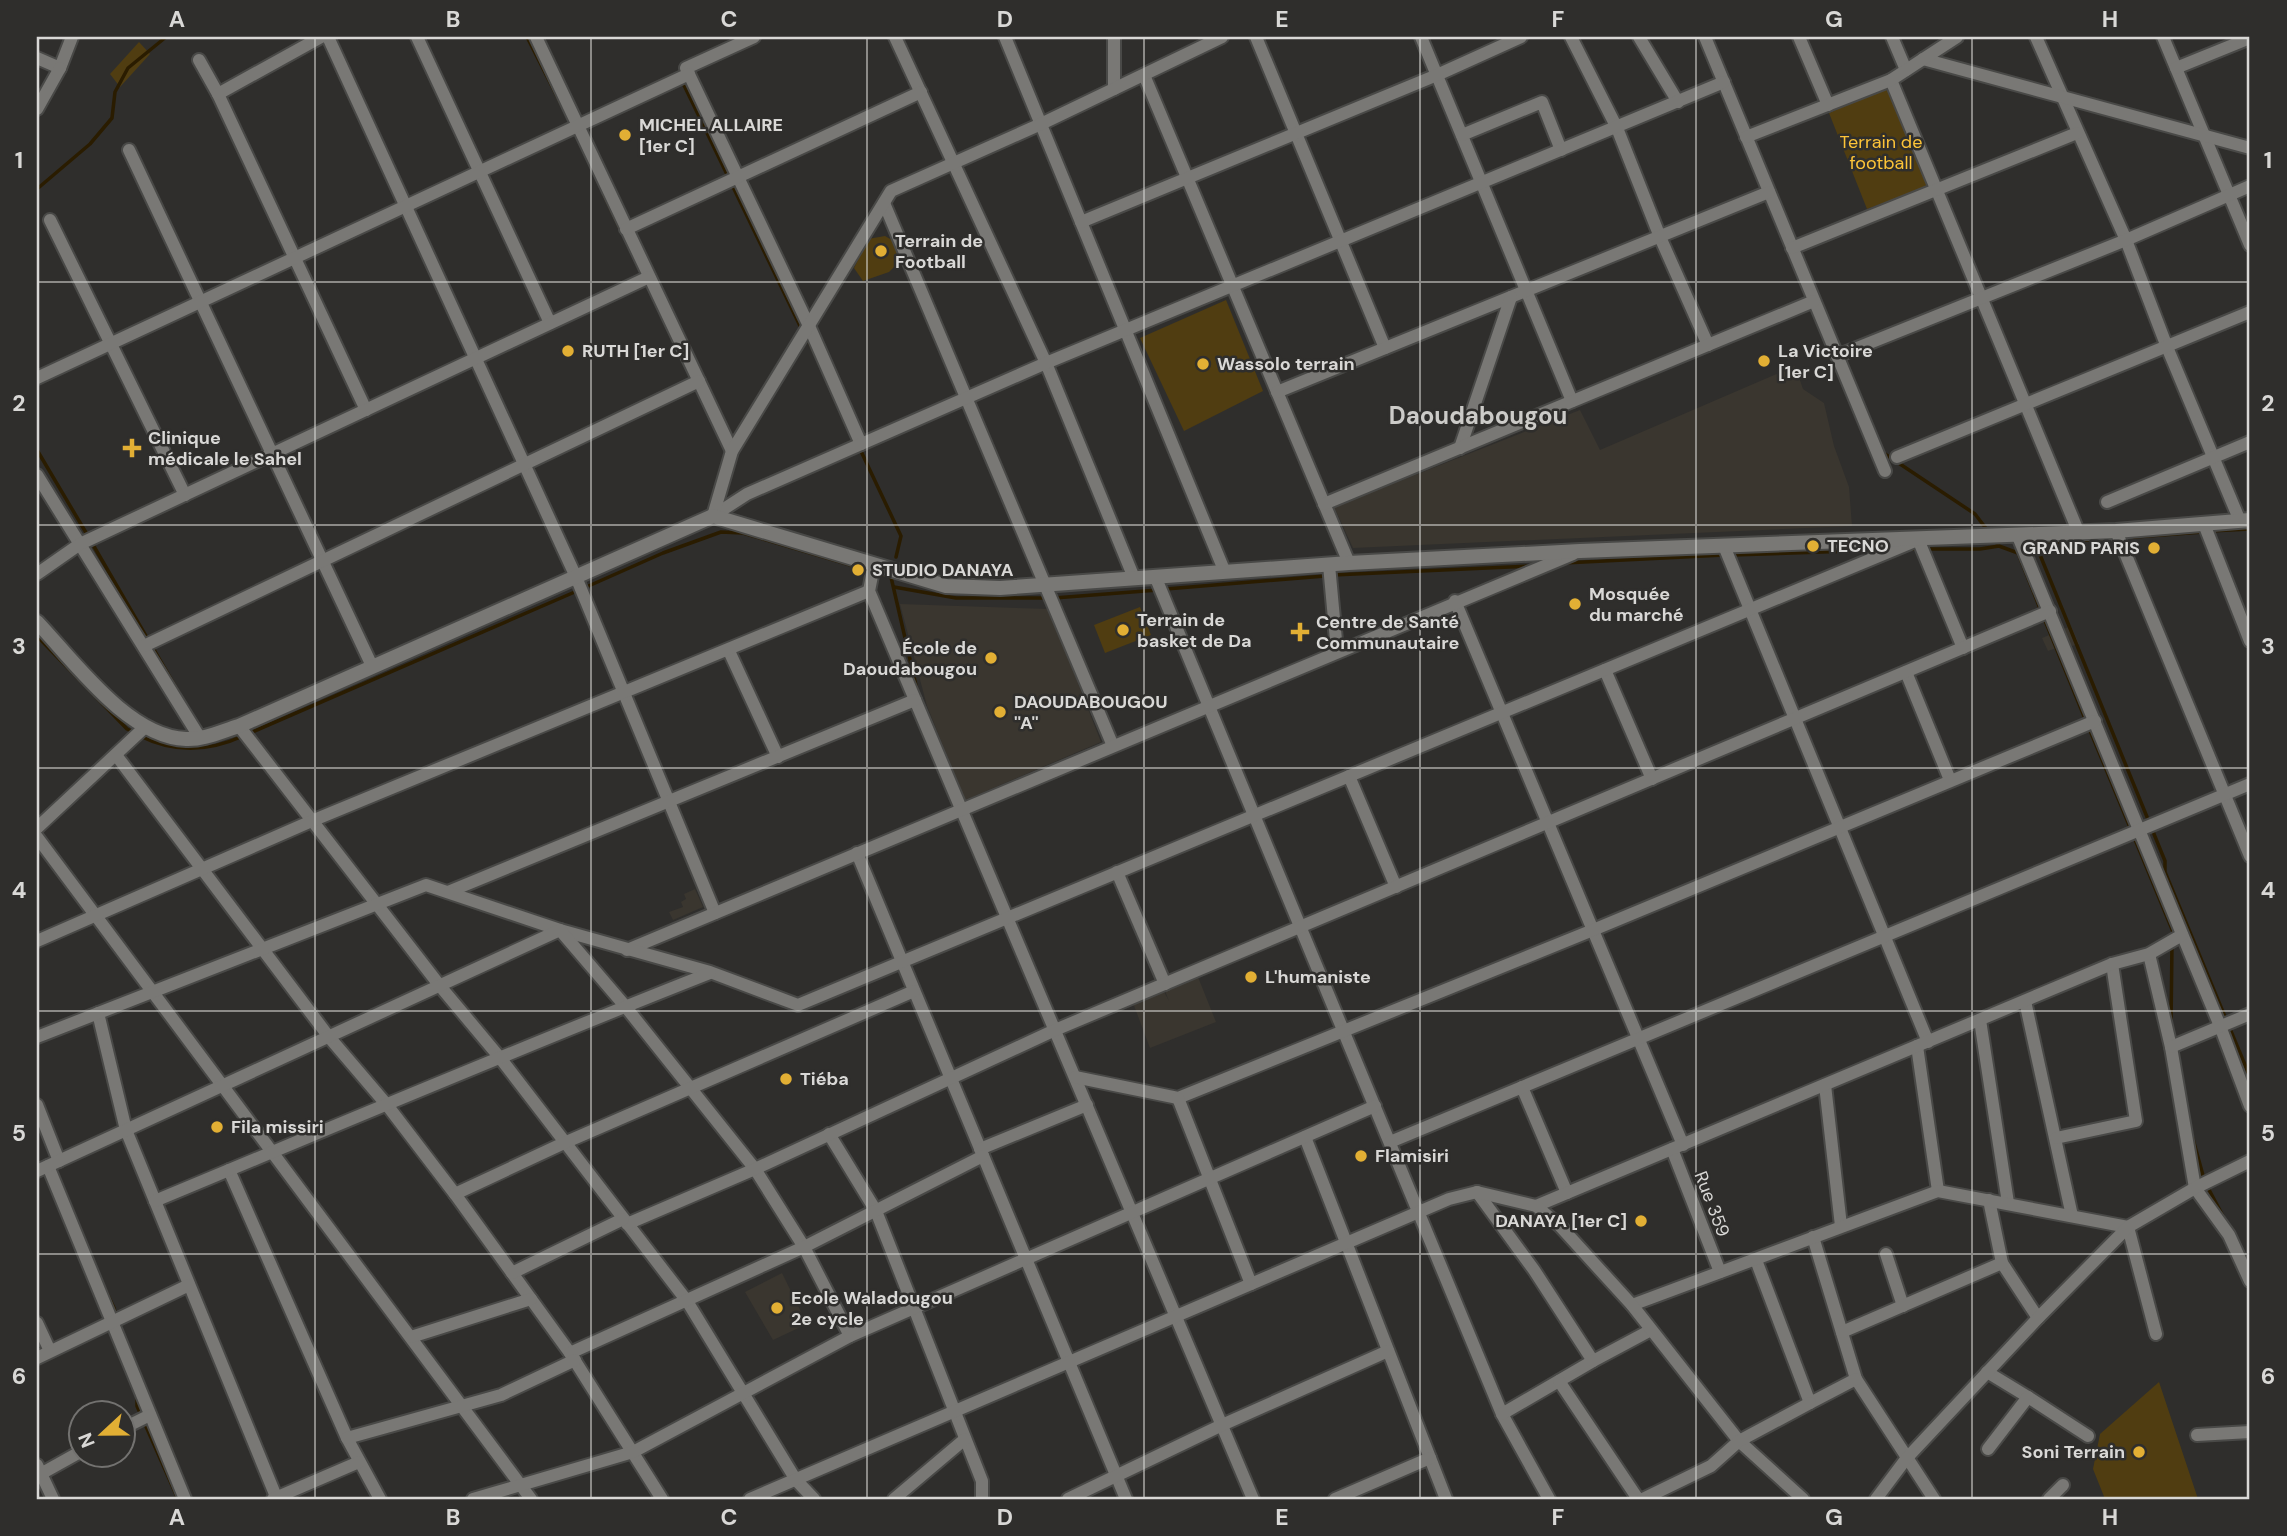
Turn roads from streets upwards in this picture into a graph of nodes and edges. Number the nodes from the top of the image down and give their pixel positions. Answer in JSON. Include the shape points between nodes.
{"nodes":[{"id":1,"x":72,"y":37,"type":"edge"},
{"id":2,"x":321,"y":37,"type":"edge"},
{"id":3,"x":328,"y":37,"type":"edge"},
{"id":4,"x":417,"y":37,"type":"edge"},
{"id":5,"x":536,"y":37,"type":"edge"},
{"id":6,"x":754,"y":37,"type":"edge"},
{"id":7,"x":895,"y":37,"type":"edge"},
{"id":8,"x":1005,"y":37,"type":"edge"},
{"id":9,"x":1114,"y":37,"type":"edge"},
{"id":10,"x":1222,"y":37,"type":"edge"},
{"id":11,"x":1256,"y":37,"type":"edge"},
{"id":12,"x":1422,"y":37,"type":"edge"},
{"id":13,"x":1521,"y":37,"type":"edge"},
{"id":14,"x":1571,"y":37,"type":"edge"},
{"id":15,"x":1639,"y":37,"type":"edge"},
{"id":16,"x":1705,"y":37,"type":"edge"},
{"id":17,"x":1799,"y":37,"type":"edge"},
{"id":18,"x":1892,"y":37,"type":"edge"},
{"id":19,"x":1957,"y":37,"type":"edge"},
{"id":20,"x":2036,"y":37,"type":"edge"},
{"id":21,"x":2163,"y":37,"type":"edge"},
{"id":22,"x":2250,"y":38,"type":"edge"},
{"id":23,"x":37,"y":58,"type":"edge"},
{"id":24,"x":1923,"y":59,"type":"junction"},
{"id":25,"x":199,"y":60,"type":"dead end"},
{"id":26,"x":60,"y":68,"type":"junction"},
{"id":27,"x":2176,"y":68,"type":"junction"},
{"id":28,"x":1906,"y":70,"type":"junction"},
{"id":29,"x":689,"y":74,"type":"junction"},
{"id":30,"x":1144,"y":75,"type":"junction"},
{"id":31,"x":1437,"y":75,"type":"junction"},
{"id":32,"x":1891,"y":80,"type":"junction"},
{"id":33,"x":1724,"y":82,"type":"junction"},
{"id":34,"x":1114,"y":89,"type":"junction"},
{"id":35,"x":921,"y":92,"type":"junction"},
{"id":36,"x":218,"y":94,"type":"junction"},
{"id":37,"x":2061,"y":96,"type":"junction"},
{"id":38,"x":1678,"y":102,"type":"junction"},
{"id":39,"x":1828,"y":105,"type":"junction"},
{"id":40,"x":37,"y":109,"type":"edge"},
{"id":41,"x":1041,"y":124,"type":"junction"},
{"id":42,"x":577,"y":126,"type":"junction"},
{"id":43,"x":1617,"y":128,"type":"junction"},
{"id":44,"x":2077,"y":132,"type":"junction"},
{"id":45,"x":1296,"y":134,"type":"junction"},
{"id":46,"x":1462,"y":135,"type":"junction"},
{"id":47,"x":2204,"y":136,"type":"junction"},
{"id":48,"x":1746,"y":137,"type":"junction"},
{"id":49,"x":2250,"y":148,"type":"edge"},
{"id":50,"x":129,"y":150,"type":"dead end"},
{"id":51,"x":1562,"y":150,"type":"junction"},
{"id":52,"x":954,"y":163,"type":"junction"},
{"id":53,"x":478,"y":172,"type":"junction"},
{"id":54,"x":737,"y":178,"type":"junction"},
{"id":55,"x":1188,"y":178,"type":"junction"},
{"id":56,"x":1482,"y":183,"type":"junction"},
{"id":57,"x":2250,"y":186,"type":"edge"},
{"id":58,"x":1936,"y":190,"type":"junction"},
{"id":59,"x":1769,"y":192,"type":"junction"},
{"id":60,"x":2229,"y":195,"type":"junction"},
{"id":61,"x":884,"y":203,"type":"junction"},
{"id":62,"x":404,"y":206,"type":"junction"},
{"id":63,"x":50,"y":220,"type":"dead end"},
{"id":64,"x":1082,"y":222,"type":"junction"},
{"id":65,"x":626,"y":229,"type":"junction"},
{"id":66,"x":1660,"y":237,"type":"junction"},
{"id":67,"x":2126,"y":240,"type":"junction"},
{"id":68,"x":1341,"y":241,"type":"junction"},
{"id":69,"x":2250,"y":245,"type":"edge"},
{"id":70,"x":1792,"y":248,"type":"junction"},
{"id":71,"x":293,"y":258,"type":"junction"},
{"id":72,"x":649,"y":277,"type":"junction"},
{"id":73,"x":1233,"y":286,"type":"junction"},
{"id":74,"x":1526,"y":291,"type":"junction"},
{"id":75,"x":1511,"y":297,"type":"junction"},
{"id":76,"x":1981,"y":297,"type":"junction"},
{"id":77,"x":1814,"y":301,"type":"junction"},
{"id":78,"x":201,"y":302,"type":"junction"},
{"id":79,"x":2250,"y":312,"type":"edge"},
{"id":80,"x":550,"y":323,"type":"junction"},
{"id":81,"x":809,"y":326,"type":"junction"},
{"id":82,"x":1126,"y":330,"type":"junction"},
{"id":83,"x":111,"y":344,"type":"junction"},
{"id":84,"x":1708,"y":345,"type":"junction"},
{"id":85,"x":2167,"y":347,"type":"junction"},
{"id":86,"x":1385,"y":348,"type":"junction"},
{"id":87,"x":1837,"y":356,"type":"junction"},
{"id":88,"x":475,"y":359,"type":"junction"},
{"id":89,"x":1046,"y":363,"type":"junction"},
{"id":90,"x":37,"y":378,"type":"edge"},
{"id":91,"x":699,"y":381,"type":"junction"},
{"id":92,"x":1277,"y":392,"type":"junction"},
{"id":93,"x":966,"y":398,"type":"junction"},
{"id":94,"x":1572,"y":401,"type":"junction"},
{"id":95,"x":2025,"y":404,"type":"junction"},
{"id":96,"x":366,"y":410,"type":"junction"},
{"id":97,"x":2250,"y":442,"type":"edge"},
{"id":98,"x":861,"y":444,"type":"junction"},
{"id":99,"x":1460,"y":448,"type":"junction"},
{"id":100,"x":732,"y":451,"type":"junction"},
{"id":101,"x":273,"y":454,"type":"junction"},
{"id":102,"x":1897,"y":457,"type":"dead end"},
{"id":103,"x":2213,"y":457,"type":"junction"},
{"id":104,"x":525,"y":464,"type":"junction"},
{"id":105,"x":1885,"y":471,"type":"dead end"},
{"id":106,"x":37,"y":475,"type":"edge"},
{"id":107,"x":185,"y":495,"type":"junction"},
{"id":108,"x":2107,"y":502,"type":"dead end"},
{"id":109,"x":1324,"y":504,"type":"junction"},
{"id":110,"x":713,"y":516,"type":"junction"},
{"id":111,"x":2245,"y":521,"type":"edge"},
{"id":112,"x":2204,"y":524,"type":"junction"},
{"id":113,"x":2078,"y":531,"type":"junction"},
{"id":114,"x":2116,"y":531,"type":"junction"},
{"id":115,"x":2017,"y":534,"type":"junction"},
{"id":116,"x":1918,"y":539,"type":"junction"},
{"id":117,"x":80,"y":544,"type":"junction"},
{"id":118,"x":1724,"y":546,"type":"junction"},
{"id":119,"x":1580,"y":551,"type":"junction"},
{"id":120,"x":323,"y":560,"type":"junction"},
{"id":121,"x":1349,"y":563,"type":"junction"},
{"id":122,"x":874,"y":565,"type":"junction"},
{"id":123,"x":1329,"y":565,"type":"junction"},
{"id":124,"x":1224,"y":570,"type":"junction"},
{"id":125,"x":37,"y":574,"type":"edge"},
{"id":126,"x":576,"y":576,"type":"junction"},
{"id":127,"x":1155,"y":576,"type":"junction"},
{"id":128,"x":1134,"y":578,"type":"junction"},
{"id":129,"x":1044,"y":586,"type":"junction"},
{"id":130,"x":869,"y":591,"type":"junction"},
{"id":131,"x":1455,"y":601,"type":"junction"},
{"id":132,"x":1751,"y":609,"type":"junction"},
{"id":133,"x":2050,"y":611,"type":"junction"},
{"id":134,"x":37,"y":622,"type":"edge"},
{"id":135,"x":2250,"y":641,"type":"edge"},
{"id":136,"x":144,"y":646,"type":"junction"},
{"id":137,"x":1963,"y":648,"type":"junction"},
{"id":138,"x":729,"y":650,"type":"junction"},
{"id":139,"x":1337,"y":651,"type":"junction"},
{"id":140,"x":372,"y":666,"type":"junction"},
{"id":141,"x":1605,"y":670,"type":"junction"},
{"id":142,"x":1906,"y":672,"type":"junction"},
{"id":143,"x":625,"y":693,"type":"junction"},
{"id":144,"x":915,"y":700,"type":"junction"},
{"id":145,"x":1210,"y":705,"type":"junction"},
{"id":146,"x":1502,"y":712,"type":"junction"},
{"id":147,"x":1796,"y":718,"type":"junction"},
{"id":148,"x":2095,"y":721,"type":"junction"},
{"id":149,"x":239,"y":726,"type":"junction"},
{"id":150,"x":145,"y":727,"type":"junction"},
{"id":151,"x":200,"y":738,"type":"junction"},
{"id":152,"x":1113,"y":746,"type":"junction"},
{"id":153,"x":116,"y":755,"type":"junction"},
{"id":154,"x":778,"y":757,"type":"junction"},
{"id":155,"x":1349,"y":776,"type":"junction"},
{"id":156,"x":1652,"y":779,"type":"junction"},
{"id":157,"x":1950,"y":780,"type":"junction"},
{"id":158,"x":2250,"y":784,"type":"edge"},
{"id":159,"x":2225,"y":795,"type":"junction"},
{"id":160,"x":669,"y":800,"type":"junction"},
{"id":161,"x":961,"y":809,"type":"junction"},
{"id":162,"x":1255,"y":815,"type":"junction"},
{"id":163,"x":314,"y":820,"type":"junction"},
{"id":164,"x":1548,"y":822,"type":"junction"},
{"id":165,"x":1840,"y":826,"type":"junction"},
{"id":166,"x":37,"y":828,"type":"edge"},
{"id":167,"x":2140,"y":830,"type":"junction"},
{"id":168,"x":37,"y":837,"type":"edge"},
{"id":169,"x":857,"y":853,"type":"junction"},
{"id":170,"x":2250,"y":856,"type":"edge"},
{"id":171,"x":202,"y":871,"type":"junction"},
{"id":172,"x":1117,"y":873,"type":"junction"},
{"id":173,"x":1396,"y":887,"type":"junction"},
{"id":174,"x":448,"y":892,"type":"junction"},
{"id":175,"x":378,"y":904,"type":"junction"},
{"id":176,"x":715,"y":913,"type":"junction"},
{"id":177,"x":96,"y":916,"type":"junction"},
{"id":178,"x":1007,"y":918,"type":"junction"},
{"id":179,"x":1301,"y":927,"type":"junction"},
{"id":180,"x":561,"y":930,"type":"junction"},
{"id":181,"x":1593,"y":930,"type":"junction"},
{"id":182,"x":2182,"y":935,"type":"junction"},
{"id":183,"x":1885,"y":936,"type":"junction"},
{"id":184,"x":37,"y":941,"type":"edge"},
{"id":185,"x":263,"y":949,"type":"junction"},
{"id":186,"x":627,"y":950,"type":"junction"},
{"id":187,"x":2149,"y":954,"type":"junction"},
{"id":188,"x":902,"y":962,"type":"junction"},
{"id":189,"x":2112,"y":964,"type":"junction"},
{"id":190,"x":710,"y":972,"type":"junction"},
{"id":191,"x":1165,"y":984,"type":"junction"},
{"id":192,"x":440,"y":986,"type":"junction"},
{"id":193,"x":914,"y":991,"type":"junction"},
{"id":194,"x":153,"y":992,"type":"junction"},
{"id":195,"x":2025,"y":1001,"type":"junction"},
{"id":196,"x":625,"y":1006,"type":"junction"},
{"id":197,"x":98,"y":1013,"type":"junction"},
{"id":198,"x":2250,"y":1014,"type":"edge"},
{"id":199,"x":1980,"y":1020,"type":"junction"},
{"id":200,"x":2221,"y":1026,"type":"junction"},
{"id":201,"x":1055,"y":1030,"type":"junction"},
{"id":202,"x":1344,"y":1032,"type":"junction"},
{"id":203,"x":37,"y":1037,"type":"edge"},
{"id":204,"x":329,"y":1037,"type":"junction"},
{"id":205,"x":1639,"y":1039,"type":"junction"},
{"id":206,"x":1923,"y":1044,"type":"junction"},
{"id":207,"x":2171,"y":1046,"type":"junction"},
{"id":208,"x":501,"y":1059,"type":"junction"},
{"id":209,"x":1075,"y":1077,"type":"junction"},
{"id":210,"x":950,"y":1078,"type":"junction"},
{"id":211,"x":1825,"y":1085,"type":"junction"},
{"id":212,"x":222,"y":1086,"type":"junction"},
{"id":213,"x":1522,"y":1087,"type":"junction"},
{"id":214,"x":689,"y":1088,"type":"junction"},
{"id":215,"x":1178,"y":1098,"type":"junction"},
{"id":216,"x":37,"y":1105,"type":"edge"},
{"id":217,"x":387,"y":1105,"type":"junction"},
{"id":218,"x":1087,"y":1105,"type":"junction"},
{"id":219,"x":1375,"y":1106,"type":"junction"},
{"id":220,"x":2250,"y":1106,"type":"edge"},
{"id":221,"x":125,"y":1130,"type":"junction"},
{"id":222,"x":830,"y":1134,"type":"junction"},
{"id":223,"x":1306,"y":1137,"type":"junction"},
{"id":224,"x":2056,"y":1138,"type":"junction"},
{"id":225,"x":1390,"y":1142,"type":"junction"},
{"id":226,"x":564,"y":1143,"type":"junction"},
{"id":227,"x":1677,"y":1147,"type":"junction"},
{"id":228,"x":273,"y":1153,"type":"junction"},
{"id":229,"x":981,"y":1153,"type":"junction"},
{"id":230,"x":2250,"y":1161,"type":"edge"},
{"id":231,"x":48,"y":1166,"type":"edge"},
{"id":232,"x":755,"y":1169,"type":"junction"},
{"id":233,"x":229,"y":1170,"type":"junction"},
{"id":234,"x":1210,"y":1179,"type":"junction"},
{"id":235,"x":2196,"y":1188,"type":"junction"},
{"id":236,"x":1938,"y":1191,"type":"junction"},
{"id":237,"x":1477,"y":1192,"type":"junction"},
{"id":238,"x":455,"y":1194,"type":"junction"},
{"id":239,"x":1567,"y":1194,"type":"junction"},
{"id":240,"x":1989,"y":1200,"type":"junction"},
{"id":241,"x":155,"y":1201,"type":"junction"},
{"id":242,"x":2008,"y":1203,"type":"junction"},
{"id":243,"x":1536,"y":1206,"type":"junction"},
{"id":244,"x":876,"y":1212,"type":"junction"},
{"id":245,"x":1419,"y":1212,"type":"junction"},
{"id":246,"x":1133,"y":1213,"type":"junction"},
{"id":247,"x":2072,"y":1216,"type":"junction"},
{"id":248,"x":625,"y":1222,"type":"junction"},
{"id":249,"x":1841,"y":1226,"type":"junction"},
{"id":250,"x":2128,"y":1227,"type":"junction"},
{"id":251,"x":1813,"y":1237,"type":"junction"},
{"id":252,"x":1347,"y":1243,"type":"junction"},
{"id":253,"x":804,"y":1247,"type":"junction"},
{"id":254,"x":1886,"y":1254,"type":"dead end"},
{"id":255,"x":1026,"y":1259,"type":"junction"},
{"id":256,"x":1756,"y":1260,"type":"junction"},
{"id":257,"x":2002,"y":1264,"type":"junction"},
{"id":258,"x":1720,"y":1272,"type":"junction"},
{"id":259,"x":512,"y":1273,"type":"junction"},
{"id":260,"x":2250,"y":1281,"type":"edge"},
{"id":261,"x":1251,"y":1284,"type":"junction"},
{"id":262,"x":189,"y":1285,"type":"junction"},
{"id":263,"x":531,"y":1299,"type":"junction"},
{"id":264,"x":687,"y":1301,"type":"junction"},
{"id":265,"x":1632,"y":1305,"type":"junction"},
{"id":266,"x":1903,"y":1306,"type":"junction"},
{"id":267,"x":914,"y":1308,"type":"junction"},
{"id":268,"x":1177,"y":1317,"type":"junction"},
{"id":269,"x":2038,"y":1318,"type":"junction"},
{"id":270,"x":112,"y":1322,"type":"junction"},
{"id":271,"x":37,"y":1323,"type":"edge"},
{"id":272,"x":1651,"y":1330,"type":"junction"},
{"id":273,"x":1842,"y":1332,"type":"junction"},
{"id":274,"x":2156,"y":1334,"type":"dead end"},
{"id":275,"x":850,"y":1336,"type":"junction"},
{"id":276,"x":411,"y":1338,"type":"junction"},
{"id":277,"x":50,"y":1351,"type":"junction"},
{"id":278,"x":1388,"y":1351,"type":"junction"},
{"id":279,"x":572,"y":1357,"type":"junction"},
{"id":280,"x":37,"y":1358,"type":"edge"},
{"id":281,"x":1592,"y":1361,"type":"junction"},
{"id":282,"x":1069,"y":1363,"type":"junction"},
{"id":283,"x":1987,"y":1372,"type":"junction"},
{"id":284,"x":1856,"y":1380,"type":"junction"},
{"id":285,"x":1559,"y":1381,"type":"junction"},
{"id":286,"x":743,"y":1393,"type":"junction"},
{"id":287,"x":2028,"y":1396,"type":"junction"},
{"id":288,"x":1810,"y":1403,"type":"junction"},
{"id":289,"x":462,"y":1406,"type":"junction"},
{"id":290,"x":955,"y":1412,"type":"junction"},
{"id":291,"x":1502,"y":1414,"type":"junction"},
{"id":292,"x":149,"y":1415,"type":"junction"},
{"id":293,"x":136,"y":1422,"type":"edge"},
{"id":294,"x":1222,"y":1425,"type":"junction"},
{"id":295,"x":2250,"y":1432,"type":"edge"},
{"id":296,"x":2197,"y":1435,"type":"dead end"},
{"id":297,"x":2088,"y":1436,"type":"dead end"},
{"id":298,"x":347,"y":1438,"type":"junction"},
{"id":299,"x":965,"y":1439,"type":"junction"},
{"id":300,"x":1740,"y":1441,"type":"junction"},
{"id":301,"x":1988,"y":1450,"type":"dead end"},
{"id":302,"x":633,"y":1451,"type":"junction"},
{"id":303,"x":66,"y":1458,"type":"edge"},
{"id":304,"x":1430,"y":1458,"type":"junction"},
{"id":305,"x":1906,"y":1459,"type":"junction"},
{"id":306,"x":359,"y":1462,"type":"junction"},
{"id":307,"x":38,"y":1471,"type":"edge"},
{"id":308,"x":1116,"y":1477,"type":"junction"},
{"id":309,"x":796,"y":1480,"type":"junction"},
{"id":310,"x":521,"y":1485,"type":"junction"},
{"id":311,"x":2063,"y":1485,"type":"dead end"},
{"id":312,"x":53,"y":1499,"type":"edge"},
{"id":313,"x":185,"y":1499,"type":"edge"},
{"id":314,"x":275,"y":1499,"type":"edge"},
{"id":315,"x":380,"y":1499,"type":"edge"},
{"id":316,"x":473,"y":1499,"type":"edge"},
{"id":317,"x":531,"y":1499,"type":"edge"},
{"id":318,"x":662,"y":1499,"type":"edge"},
{"id":319,"x":750,"y":1499,"type":"edge"},
{"id":320,"x":814,"y":1499,"type":"edge"},
{"id":321,"x":894,"y":1499,"type":"edge"},
{"id":322,"x":982,"y":1499,"type":"edge"},
{"id":323,"x":1068,"y":1499,"type":"edge"},
{"id":324,"x":1126,"y":1499,"type":"edge"},
{"id":325,"x":1253,"y":1499,"type":"edge"},
{"id":326,"x":1335,"y":1499,"type":"edge"},
{"id":327,"x":1446,"y":1499,"type":"edge"},
{"id":328,"x":1549,"y":1499,"type":"edge"},
{"id":329,"x":1640,"y":1499,"type":"edge"},
{"id":330,"x":1803,"y":1499,"type":"edge"},
{"id":331,"x":1876,"y":1499,"type":"edge"},
{"id":332,"x":1934,"y":1499,"type":"edge"},
{"id":333,"x":2049,"y":1499,"type":"edge"}],
"edges":[{"from":1,"to":26,"type":"street"},
{"from":2,"to":36,"type":"street"},
{"from":3,"to":62,"type":"street"},
{"from":4,"to":53,"type":"street"},
{"from":5,"to":42,"type":"street"},
{"from":6,"to":29,"type":"street","via":[[686,68]]},
{"from":7,"to":35,"type":"street"},
{"from":8,"to":41,"type":"street"},
{"from":9,"to":34,"type":"street"},
{"from":10,"to":30,"type":"street"},
{"from":11,"to":45,"type":"street"},
{"from":12,"to":31,"type":"street"},
{"from":13,"to":31,"type":"street"},
{"from":14,"to":43,"type":"street"},
{"from":15,"to":38,"type":"street"},
{"from":16,"to":33,"type":"street"},
{"from":17,"to":39,"type":"street"},
{"from":18,"to":28,"type":"street"},
{"from":19,"to":24,"type":"street"},
{"from":20,"to":37,"type":"street"},
{"from":21,"to":27,"type":"street"},
{"from":22,"to":27,"type":"street"},
{"from":23,"to":26,"type":"street"},
{"from":24,"to":28,"type":"street"},
{"from":24,"to":37,"type":"street"},
{"from":25,"to":36,"type":"street"},
{"from":26,"to":40,"type":"street"},
{"from":27,"to":47,"type":"street"},
{"from":28,"to":32,"type":"street"},
{"from":29,"to":42,"type":"street"},
{"from":29,"to":54,"type":"street"},
{"from":30,"to":34,"type":"street"},
{"from":30,"to":55,"type":"street"},
{"from":31,"to":45,"type":"street"},
{"from":31,"to":46,"type":"street"},
{"from":32,"to":39,"type":"street"},
{"from":32,"to":58,"type":"street"},
{"from":33,"to":38,"type":"street"},
{"from":33,"to":48,"type":"street"},
{"from":34,"to":41,"type":"street"},
{"from":35,"to":52,"type":"street"},
{"from":35,"to":54,"type":"street"},
{"from":36,"to":71,"type":"street"},
{"from":37,"to":44,"type":"street"},
{"from":37,"to":47,"type":"street"},
{"from":38,"to":43,"type":"street"},
{"from":39,"to":48,"type":"street"},
{"from":41,"to":52,"type":"street"},
{"from":41,"to":64,"type":"street"},
{"from":42,"to":53,"type":"street"},
{"from":42,"to":65,"type":"street"},
{"from":43,"to":51,"type":"street"},
{"from":43,"to":66,"type":"street"},
{"from":44,"to":58,"type":"street"},
{"from":44,"to":67,"type":"street"},
{"from":45,"to":55,"type":"street"},
{"from":45,"to":68,"type":"street"},
{"from":46,"to":51,"type":"street","via":[[1542,102]]},
{"from":46,"to":56,"type":"street"},
{"from":47,"to":49,"type":"street"},
{"from":47,"to":60,"type":"street"},
{"from":48,"to":59,"type":"street"},
{"from":50,"to":78,"type":"street"},
{"from":51,"to":56,"type":"street"},
{"from":52,"to":61,"type":"street","via":[[891,191]]},
{"from":52,"to":89,"type":"street"},
{"from":53,"to":62,"type":"street"},
{"from":53,"to":80,"type":"street"},
{"from":54,"to":65,"type":"street"},
{"from":54,"to":81,"type":"street"},
{"from":55,"to":64,"type":"street"},
{"from":55,"to":73,"type":"street"},
{"from":56,"to":68,"type":"street"},
{"from":56,"to":74,"type":"street"},
{"from":57,"to":60,"type":"street"},
{"from":58,"to":70,"type":"street"},
{"from":58,"to":76,"type":"street"},
{"from":59,"to":66,"type":"street"},
{"from":59,"to":70,"type":"street"},
{"from":60,"to":67,"type":"street"},
{"from":60,"to":69,"type":"street"},
{"from":61,"to":81,"type":"street"},
{"from":61,"to":93,"type":"street"},
{"from":62,"to":71,"type":"street"},
{"from":62,"to":88,"type":"street"},
{"from":63,"to":83,"type":"street"},
{"from":64,"to":82,"type":"street"},
{"from":65,"to":72,"type":"street"},
{"from":66,"to":74,"type":"street"},
{"from":66,"to":84,"type":"street"},
{"from":67,"to":76,"type":"street"},
{"from":67,"to":85,"type":"street"},
{"from":68,"to":73,"type":"street"},
{"from":68,"to":86,"type":"street"},
{"from":70,"to":77,"type":"street"},
{"from":71,"to":78,"type":"street"},
{"from":71,"to":96,"type":"street"},
{"from":72,"to":80,"type":"street"},
{"from":72,"to":91,"type":"street"},
{"from":73,"to":82,"type":"street"},
{"from":73,"to":92,"type":"street"},
{"from":74,"to":75,"type":"street"},
{"from":74,"to":94,"type":"street"},
{"from":75,"to":86,"type":"street"},
{"from":75,"to":99,"type":"street"},
{"from":76,"to":87,"type":"street"},
{"from":76,"to":95,"type":"street"},
{"from":77,"to":84,"type":"street"},
{"from":77,"to":87,"type":"street"},
{"from":78,"to":83,"type":"street"},
{"from":78,"to":101,"type":"street"},
{"from":79,"to":85,"type":"street"},
{"from":80,"to":88,"type":"street"},
{"from":81,"to":98,"type":"street"},
{"from":81,"to":100,"type":"street"},
{"from":82,"to":89,"type":"street"},
{"from":82,"to":124,"type":"street"},
{"from":83,"to":90,"type":"street"},
{"from":83,"to":107,"type":"street"},
{"from":84,"to":94,"type":"street"},
{"from":85,"to":95,"type":"street"},
{"from":85,"to":103,"type":"street"},
{"from":86,"to":92,"type":"street"},
{"from":87,"to":105,"type":"street"},
{"from":88,"to":96,"type":"street"},
{"from":88,"to":104,"type":"street"},
{"from":89,"to":93,"type":"street"},
{"from":89,"to":128,"type":"street"},
{"from":91,"to":100,"type":"street"},
{"from":91,"to":104,"type":"street"},
{"from":92,"to":109,"type":"street"},
{"from":93,"to":98,"type":"street"},
{"from":93,"to":129,"type":"street"},
{"from":94,"to":99,"type":"street"},
{"from":95,"to":102,"type":"street"},
{"from":95,"to":113,"type":"street"},
{"from":96,"to":101,"type":"street"},
{"from":97,"to":103,"type":"street"},
{"from":98,"to":110,"type":"street","via":[[747,494]]},
{"from":99,"to":109,"type":"street"},
{"from":100,"to":110,"type":"street"},
{"from":101,"to":107,"type":"street"},
{"from":101,"to":120,"type":"street"},
{"from":103,"to":108,"type":"street"},
{"from":103,"to":111,"type":"street"},
{"from":104,"to":120,"type":"street"},
{"from":104,"to":126,"type":"street"},
{"from":106,"to":117,"type":"street"},
{"from":107,"to":117,"type":"street"},
{"from":109,"to":121,"type":"street"},
{"from":110,"to":122,"type":"street"},
{"from":110,"to":126,"type":"street"},
{"from":111,"to":112,"type":"street"},
{"from":112,"to":114,"type":"street"},
{"from":112,"to":135,"type":"street"},
{"from":113,"to":114,"type":"street"},
{"from":113,"to":115,"type":"street"},
{"from":114,"to":159,"type":"street"},
{"from":115,"to":116,"type":"street"},
{"from":115,"to":133,"type":"street"},
{"from":116,"to":118,"type":"street"},
{"from":116,"to":132,"type":"street"},
{"from":116,"to":137,"type":"street"},
{"from":117,"to":125,"type":"street"},
{"from":117,"to":136,"type":"street"},
{"from":118,"to":119,"type":"street"},
{"from":118,"to":132,"type":"street"},
{"from":119,"to":121,"type":"street"},
{"from":119,"to":131,"type":"street"},
{"from":120,"to":136,"type":"street"},
{"from":120,"to":140,"type":"street"},
{"from":121,"to":123,"type":"street"},
{"from":122,"to":129,"type":"street","via":[[946,586]]},
{"from":122,"to":130,"type":"street"},
{"from":123,"to":124,"type":"street"},
{"from":123,"to":139,"type":"street"},
{"from":124,"to":127,"type":"street"},
{"from":126,"to":140,"type":"street"},
{"from":126,"to":143,"type":"street"},
{"from":127,"to":128,"type":"street"},
{"from":127,"to":145,"type":"street"},
{"from":128,"to":129,"type":"street"},
{"from":129,"to":152,"type":"street"},
{"from":130,"to":138,"type":"street"},
{"from":130,"to":144,"type":"street"},
{"from":131,"to":139,"type":"street"},
{"from":131,"to":146,"type":"street","name":"Rue 359"},
{"from":132,"to":141,"type":"street"},
{"from":132,"to":147,"type":"street"},
{"from":133,"to":137,"type":"street"},
{"from":133,"to":148,"type":"street"},
{"from":134,"to":150,"type":"street","via":[[112,702]]},
{"from":136,"to":151,"type":"street"},
{"from":137,"to":142,"type":"street"},
{"from":138,"to":143,"type":"street"},
{"from":138,"to":154,"type":"street"},
{"from":139,"to":145,"type":"street"},
{"from":140,"to":149,"type":"street"},
{"from":141,"to":146,"type":"street"},
{"from":141,"to":156,"type":"street"},
{"from":142,"to":147,"type":"street"},
{"from":142,"to":157,"type":"street"},
{"from":143,"to":160,"type":"street"},
{"from":143,"to":163,"type":"street"},
{"from":144,"to":154,"type":"street"},
{"from":144,"to":161,"type":"street"},
{"from":145,"to":152,"type":"street"},
{"from":145,"to":162,"type":"street"},
{"from":146,"to":155,"type":"street"},
{"from":146,"to":164,"type":"street","name":"Rue 359"},
{"from":147,"to":156,"type":"street"},
{"from":147,"to":165,"type":"street"},
{"from":148,"to":157,"type":"street"},
{"from":148,"to":167,"type":"street"},
{"from":149,"to":151,"type":"street"},
{"from":149,"to":163,"type":"street"},
{"from":150,"to":151,"type":"street","via":[[166,736]]},
{"from":150,"to":153,"type":"street"},
{"from":152,"to":161,"type":"street"},
{"from":153,"to":166,"type":"street"},
{"from":153,"to":171,"type":"street"},
{"from":154,"to":160,"type":"street"},
{"from":155,"to":162,"type":"street"},
{"from":155,"to":173,"type":"street"},
{"from":156,"to":164,"type":"street"},
{"from":157,"to":165,"type":"street"},
{"from":158,"to":159,"type":"street"},
{"from":159,"to":167,"type":"street"},
{"from":159,"to":170,"type":"street"},
{"from":160,"to":174,"type":"street"},
{"from":160,"to":176,"type":"street"},
{"from":161,"to":169,"type":"street"},
{"from":161,"to":178,"type":"street"},
{"from":162,"to":172,"type":"street"},
{"from":162,"to":179,"type":"street"},
{"from":163,"to":171,"type":"street"},
{"from":163,"to":175,"type":"street"},
{"from":164,"to":173,"type":"street"},
{"from":164,"to":181,"type":"street","name":"Rue 359"},
{"from":165,"to":181,"type":"street"},
{"from":165,"to":183,"type":"street"},
{"from":167,"to":182,"type":"street"},
{"from":167,"to":183,"type":"street"},
{"from":168,"to":177,"type":"street"},
{"from":169,"to":176,"type":"street"},
{"from":169,"to":188,"type":"street"},
{"from":171,"to":177,"type":"street"},
{"from":171,"to":185,"type":"street"},
{"from":172,"to":178,"type":"street"},
{"from":172,"to":191,"type":"street"},
{"from":173,"to":179,"type":"street"},
{"from":174,"to":175,"type":"street","via":[[426,885]]},
{"from":174,"to":180,"type":"street"},
{"from":175,"to":185,"type":"street"},
{"from":175,"to":192,"type":"street"},
{"from":176,"to":186,"type":"street"},
{"from":177,"to":184,"type":"street"},
{"from":177,"to":194,"type":"street"},
{"from":178,"to":188,"type":"street"},
{"from":178,"to":201,"type":"street"},
{"from":179,"to":191,"type":"street"},
{"from":179,"to":202,"type":"street"},
{"from":180,"to":186,"type":"street"},
{"from":180,"to":192,"type":"street"},
{"from":180,"to":196,"type":"street"},
{"from":181,"to":202,"type":"street"},
{"from":181,"to":205,"type":"street","name":"Rue 359"},
{"from":182,"to":187,"type":"street"},
{"from":182,"to":200,"type":"street"},
{"from":183,"to":205,"type":"street"},
{"from":183,"to":206,"type":"street"},
{"from":185,"to":194,"type":"street"},
{"from":185,"to":204,"type":"street"},
{"from":186,"to":190,"type":"street"},
{"from":187,"to":189,"type":"street"},
{"from":187,"to":207,"type":"street"},
{"from":188,"to":190,"type":"street","via":[[797,1005]]},
{"from":188,"to":193,"type":"street"},
{"from":189,"to":195,"type":"street"},
{"from":189,"to":224,"type":"street","via":[[2136,1121]]},
{"from":190,"to":196,"type":"street"},
{"from":191,"to":201,"type":"street"},
{"from":192,"to":204,"type":"street"},
{"from":192,"to":208,"type":"street"},
{"from":193,"to":210,"type":"street"},
{"from":193,"to":214,"type":"street"},
{"from":194,"to":197,"type":"street"},
{"from":194,"to":212,"type":"street"},
{"from":195,"to":199,"type":"street"},
{"from":195,"to":224,"type":"street"},
{"from":196,"to":208,"type":"street"},
{"from":196,"to":214,"type":"street"},
{"from":197,"to":203,"type":"street"},
{"from":197,"to":221,"type":"street"},
{"from":198,"to":200,"type":"street"},
{"from":199,"to":206,"type":"street"},
{"from":199,"to":242,"type":"street"},
{"from":200,"to":207,"type":"street"},
{"from":200,"to":220,"type":"street"},
{"from":201,"to":209,"type":"street"},
{"from":201,"to":210,"type":"street"},
{"from":202,"to":215,"type":"street"},
{"from":202,"to":219,"type":"street"},
{"from":204,"to":212,"type":"street"},
{"from":204,"to":217,"type":"street"},
{"from":205,"to":213,"type":"street"},
{"from":205,"to":227,"type":"street","name":"Rue 359"},
{"from":206,"to":211,"type":"street"},
{"from":206,"to":236,"type":"street"},
{"from":207,"to":235,"type":"street"},
{"from":208,"to":217,"type":"street"},
{"from":208,"to":226,"type":"street"},
{"from":209,"to":215,"type":"street"},
{"from":209,"to":218,"type":"street"},
{"from":210,"to":222,"type":"street"},
{"from":210,"to":229,"type":"street"},
{"from":211,"to":227,"type":"street"},
{"from":211,"to":249,"type":"street"},
{"from":212,"to":221,"type":"street"},
{"from":212,"to":228,"type":"street"},
{"from":213,"to":225,"type":"street"},
{"from":213,"to":239,"type":"street"},
{"from":214,"to":226,"type":"street"},
{"from":214,"to":232,"type":"street"},
{"from":215,"to":234,"type":"street"},
{"from":216,"to":231,"type":"street"},
{"from":217,"to":228,"type":"street"},
{"from":217,"to":238,"type":"street"},
{"from":218,"to":229,"type":"street"},
{"from":218,"to":246,"type":"street"},
{"from":219,"to":223,"type":"street"},
{"from":219,"to":225,"type":"street"},
{"from":221,"to":231,"type":"street"},
{"from":221,"to":241,"type":"street"},
{"from":222,"to":232,"type":"street"},
{"from":222,"to":244,"type":"street"},
{"from":223,"to":234,"type":"street"},
{"from":223,"to":252,"type":"street"},
{"from":224,"to":247,"type":"street"},
{"from":225,"to":245,"type":"street"},
{"from":226,"to":238,"type":"street"},
{"from":226,"to":248,"type":"street"},
{"from":227,"to":239,"type":"street"},
{"from":227,"to":258,"type":"street","name":"Rue 359"},
{"from":228,"to":233,"type":"street"},
{"from":228,"to":276,"type":"street"},
{"from":229,"to":244,"type":"street"},
{"from":229,"to":255,"type":"street"},
{"from":230,"to":235,"type":"street"},
{"from":231,"to":270,"type":"street"},
{"from":232,"to":248,"type":"street"},
{"from":232,"to":253,"type":"street"},
{"from":233,"to":241,"type":"street"},
{"from":233,"to":298,"type":"street"},
{"from":234,"to":246,"type":"street"},
{"from":234,"to":261,"type":"street"},
{"from":235,"to":250,"type":"street"},
{"from":235,"to":260,"type":"street","via":[[2229,1235]]},
{"from":236,"to":240,"type":"street"},
{"from":236,"to":249,"type":"street"},
{"from":237,"to":243,"type":"street"},
{"from":237,"to":245,"type":"street"},
{"from":237,"to":281,"type":"street"},
{"from":238,"to":259,"type":"street"},
{"from":239,"to":243,"type":"street"},
{"from":240,"to":242,"type":"street"},
{"from":240,"to":257,"type":"street"},
{"from":241,"to":262,"type":"street"},
{"from":242,"to":247,"type":"street"},
{"from":243,"to":265,"type":"street"},
{"from":244,"to":253,"type":"street"},
{"from":244,"to":267,"type":"street"},
{"from":245,"to":252,"type":"street"},
{"from":245,"to":291,"type":"street"},
{"from":246,"to":255,"type":"street"},
{"from":246,"to":268,"type":"street"},
{"from":247,"to":250,"type":"street"},
{"from":248,"to":259,"type":"street"},
{"from":248,"to":264,"type":"street"},
{"from":249,"to":251,"type":"street"},
{"from":250,"to":269,"type":"street"},
{"from":250,"to":274,"type":"street"},
{"from":251,"to":256,"type":"street"},
{"from":251,"to":273,"type":"street"},
{"from":252,"to":261,"type":"street"},
{"from":252,"to":278,"type":"street"},
{"from":253,"to":264,"type":"street"},
{"from":253,"to":275,"type":"street"},
{"from":254,"to":266,"type":"street"},
{"from":255,"to":267,"type":"street"},
{"from":255,"to":282,"type":"street"},
{"from":256,"to":258,"type":"street"},
{"from":256,"to":288,"type":"street"},
{"from":257,"to":266,"type":"street"},
{"from":257,"to":269,"type":"street"},
{"from":258,"to":265,"type":"street"},
{"from":259,"to":263,"type":"street"},
{"from":261,"to":268,"type":"street"},
{"from":262,"to":270,"type":"street"},
{"from":262,"to":314,"type":"street"},
{"from":263,"to":276,"type":"street"},
{"from":263,"to":279,"type":"street"},
{"from":264,"to":279,"type":"street"},
{"from":264,"to":286,"type":"street"},
{"from":265,"to":272,"type":"street"},
{"from":266,"to":273,"type":"street"},
{"from":267,"to":275,"type":"street"},
{"from":267,"to":290,"type":"street"},
{"from":268,"to":282,"type":"street"},
{"from":268,"to":294,"type":"street"},
{"from":269,"to":283,"type":"street"},
{"from":270,"to":277,"type":"street"},
{"from":270,"to":292,"type":"street"},
{"from":271,"to":277,"type":"street"},
{"from":272,"to":281,"type":"street"},
{"from":272,"to":300,"type":"street"},
{"from":273,"to":284,"type":"street"},
{"from":275,"to":286,"type":"street"},
{"from":276,"to":289,"type":"street"},
{"from":277,"to":280,"type":"street"},
{"from":278,"to":294,"type":"street"},
{"from":278,"to":304,"type":"street"},
{"from":279,"to":289,"type":"street","via":[[502,1395]]},
{"from":279,"to":302,"type":"street"},
{"from":281,"to":285,"type":"street"},
{"from":282,"to":290,"type":"street"},
{"from":282,"to":308,"type":"street"},
{"from":283,"to":287,"type":"street"},
{"from":283,"to":305,"type":"street"},
{"from":284,"to":288,"type":"street"},
{"from":284,"to":305,"type":"street"},
{"from":285,"to":291,"type":"street"},
{"from":285,"to":329,"type":"street"},
{"from":286,"to":302,"type":"street"},
{"from":286,"to":309,"type":"street"},
{"from":287,"to":297,"type":"street"},
{"from":287,"to":301,"type":"street"},
{"from":288,"to":300,"type":"street"},
{"from":289,"to":298,"type":"street"},
{"from":289,"to":310,"type":"street"},
{"from":290,"to":299,"type":"street"},
{"from":290,"to":309,"type":"street"},
{"from":291,"to":328,"type":"street"},
{"from":292,"to":293,"type":"street"},
{"from":292,"to":313,"type":"street"},
{"from":294,"to":308,"type":"street"},
{"from":294,"to":325,"type":"street"},
{"from":295,"to":296,"type":"street"},
{"from":298,"to":306,"type":"street"},
{"from":299,"to":321,"type":"street"},
{"from":299,"to":322,"type":"street","via":[[982,1481]]},
{"from":300,"to":329,"type":"street","via":[[1711,1466]]},
{"from":300,"to":330,"type":"street"},
{"from":302,"to":310,"type":"street"},
{"from":302,"to":318,"type":"street"},
{"from":303,"to":307,"type":"street"},
{"from":304,"to":326,"type":"street"},
{"from":304,"to":327,"type":"street"},
{"from":305,"to":331,"type":"street"},
{"from":305,"to":332,"type":"street"},
{"from":306,"to":314,"type":"street"},
{"from":306,"to":315,"type":"street"},
{"from":307,"to":312,"type":"street"},
{"from":308,"to":323,"type":"street"},
{"from":308,"to":324,"type":"street"},
{"from":309,"to":319,"type":"street"},
{"from":309,"to":320,"type":"street"},
{"from":310,"to":316,"type":"street"},
{"from":310,"to":317,"type":"street"},
{"from":311,"to":333,"type":"street"}]}
